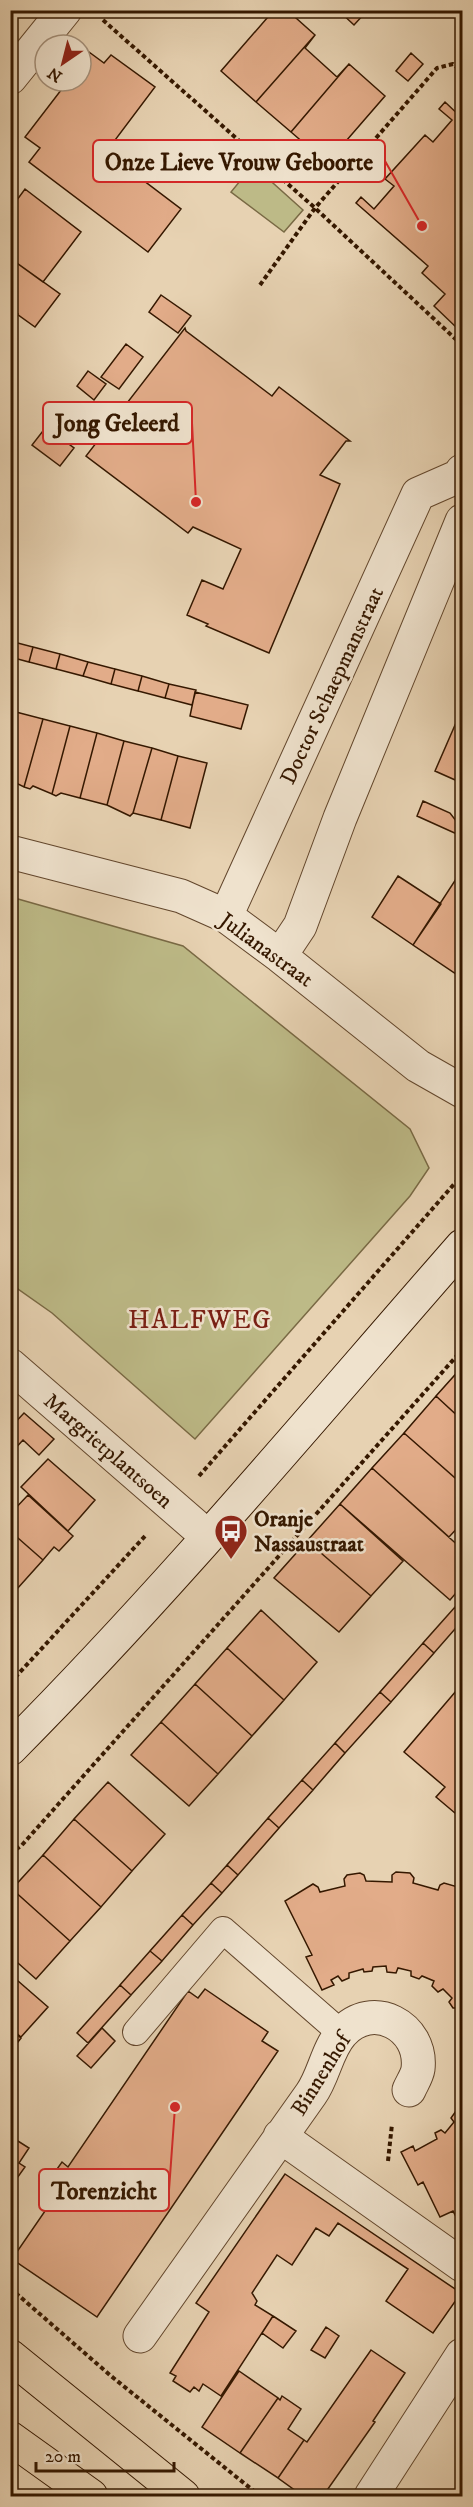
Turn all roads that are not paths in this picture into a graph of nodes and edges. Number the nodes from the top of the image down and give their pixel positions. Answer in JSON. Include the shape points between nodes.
{"nodes":[{"id":1,"x":65,"y":10,"type":"edge"},
{"id":2,"x":10,"y":78,"type":"edge"},
{"id":3,"x":461,"y":484,"type":"edge"},
{"id":4,"x":462,"y":521,"type":"edge"},
{"id":5,"x":10,"y":852,"type":"edge"},
{"id":6,"x":226,"y":916,"type":"junction"},
{"id":7,"x":280,"y":956,"type":"junction"},
{"id":8,"x":462,"y":1091,"type":"edge"},
{"id":9,"x":462,"y":1245,"type":"edge"},
{"id":10,"x":10,"y":1365,"type":"edge"},
{"id":11,"x":207,"y":1536,"type":"junction"},
{"id":12,"x":10,"y":1749,"type":"edge"},
{"id":13,"x":136,"y":2032,"type":"dead end"},
{"id":14,"x":341,"y":2033,"type":"junction"},
{"id":15,"x":409,"y":2090,"type":"road end"},
{"id":16,"x":280,"y":2136,"type":"junction"},
{"id":17,"x":462,"y":2265,"type":"edge"},
{"id":18,"x":140,"y":2336,"type":"dead end"},
{"id":19,"x":462,"y":2355,"type":"edge"},
{"id":20,"x":10,"y":2356,"type":"edge"},
{"id":21,"x":10,"y":2438,"type":"edge"},
{"id":22,"x":91,"y":2496,"type":"edge"},
{"id":23,"x":183,"y":2496,"type":"edge"},
{"id":24,"x":371,"y":2496,"type":"edge"}],
"edges":[{"from":1,"to":2,"type":"street"},
{"from":3,"to":6,"type":"street","name":"Doctor Schaepmanstraat","via":[[418,494]]},
{"from":4,"to":7,"type":"street","via":[[300,926]]},
{"from":5,"to":6,"type":"street","name":"Julianastraat","via":[[181,896]]},
{"from":6,"to":7,"type":"street","name":"Julianastraat"},
{"from":7,"to":8,"type":"street","name":"Julianastraat","via":[[418,1066]]},
{"from":9,"to":11,"type":"street"},
{"from":10,"to":11,"type":"street","name":"Margrietplantsoen"},
{"from":11,"to":12,"type":"street"},
{"from":13,"to":14,"type":"lane","via":[[224,1930]]},
{"from":14,"to":15,"type":"street","name":"Binnenhof","via":[[357,2021],[376,2017],[395,2022],[410,2035],[418,2052],[418,2072]]},
{"from":14,"to":16,"type":"street","name":"Binnenhof","via":[[313,2091]]},
{"from":16,"to":17,"type":"street","name":"Binnenhof"},
{"from":16,"to":18,"type":"street","name":"Binnenhof"},
{"from":19,"to":24,"type":"street"},
{"from":20,"to":23,"type":"main road"},
{"from":21,"to":22,"type":"main road"}]}
